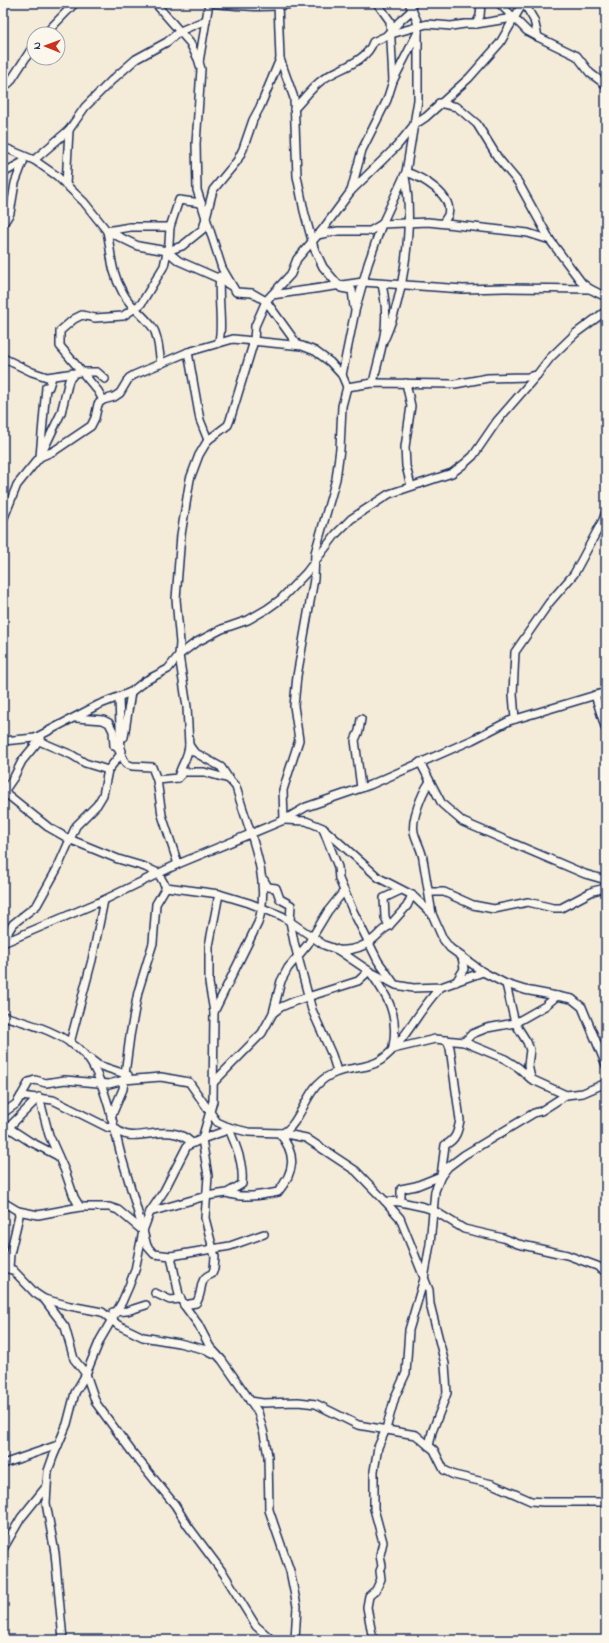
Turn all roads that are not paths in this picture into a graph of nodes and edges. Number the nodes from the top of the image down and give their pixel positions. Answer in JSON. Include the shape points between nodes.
{"nodes":[{"id":1,"x":75,"y":3,"type":"edge"},
{"id":2,"x":155,"y":3,"type":"edge"},
{"id":3,"x":297,"y":3,"type":"edge"},
{"id":4,"x":377,"y":3,"type":"edge"},
{"id":5,"x":409,"y":3,"type":"edge"},
{"id":6,"x":482,"y":3,"type":"edge"},
{"id":7,"x":499,"y":3,"type":"edge"},
{"id":8,"x":524,"y":3,"type":"edge"},
{"id":9,"x":278,"y":5,"type":"edge"},
{"id":10,"x":411,"y":11,"type":"junction"},
{"id":11,"x":513,"y":18,"type":"junction"},
{"id":12,"x":206,"y":20,"type":"junction"},
{"id":13,"x":476,"y":24,"type":"junction"},
{"id":14,"x":52,"y":26,"type":"edge"},
{"id":15,"x":418,"y":28,"type":"junction"},
{"id":16,"x":180,"y":32,"type":"junction"},
{"id":17,"x":391,"y":33,"type":"junction"},
{"id":18,"x":538,"y":37,"type":"junction"},
{"id":19,"x":26,"y":57,"type":"edge"},
{"id":20,"x":280,"y":59,"type":"junction"},
{"id":21,"x":199,"y":62,"type":"junction"},
{"id":22,"x":393,"y":81,"type":"junction"},
{"id":23,"x":606,"y":85,"type":"edge"},
{"id":24,"x":3,"y":88,"type":"edge"},
{"id":25,"x":439,"y":103,"type":"junction"},
{"id":26,"x":294,"y":109,"type":"junction"},
{"id":27,"x":414,"y":125,"type":"junction"},
{"id":28,"x":69,"y":130,"type":"junction"},
{"id":29,"x":3,"y":146,"type":"edge"},
{"id":30,"x":32,"y":159,"type":"junction"},
{"id":31,"x":23,"y":162,"type":"junction"},
{"id":32,"x":3,"y":173,"type":"edge"},
{"id":33,"x":406,"y":175,"type":"junction"},
{"id":34,"x":66,"y":185,"type":"junction"},
{"id":35,"x":351,"y":191,"type":"junction"},
{"id":36,"x":201,"y":203,"type":"junction"},
{"id":37,"x":205,"y":218,"type":"junction"},
{"id":38,"x":407,"y":223,"type":"junction"},
{"id":39,"x":443,"y":223,"type":"junction"},
{"id":40,"x":3,"y":224,"type":"edge"},
{"id":41,"x":382,"y":224,"type":"junction"},
{"id":42,"x":170,"y":227,"type":"junction"},
{"id":43,"x":107,"y":231,"type":"junction"},
{"id":44,"x":317,"y":234,"type":"junction"},
{"id":45,"x":550,"y":240,"type":"junction"},
{"id":46,"x":312,"y":241,"type":"junction"},
{"id":47,"x":167,"y":251,"type":"junction"},
{"id":48,"x":222,"y":268,"type":"junction"},
{"id":49,"x":220,"y":279,"type":"junction"},
{"id":50,"x":363,"y":282,"type":"junction"},
{"id":51,"x":337,"y":284,"type":"junction"},
{"id":52,"x":382,"y":284,"type":"junction"},
{"id":53,"x":401,"y":284,"type":"junction"},
{"id":54,"x":233,"y":288,"type":"junction"},
{"id":55,"x":590,"y":289,"type":"junction"},
{"id":56,"x":272,"y":295,"type":"junction"},
{"id":57,"x":606,"y":297,"type":"edge"},
{"id":58,"x":266,"y":301,"type":"junction"},
{"id":59,"x":134,"y":310,"type":"junction"},
{"id":60,"x":355,"y":311,"type":"junction"},
{"id":61,"x":606,"y":311,"type":"edge"},
{"id":62,"x":385,"y":338,"type":"junction"},
{"id":63,"x":254,"y":341,"type":"junction"},
{"id":64,"x":218,"y":343,"type":"junction"},
{"id":65,"x":297,"y":344,"type":"junction"},
{"id":66,"x":188,"y":352,"type":"junction"},
{"id":67,"x":3,"y":358,"type":"edge"},
{"id":68,"x":161,"y":364,"type":"junction"},
{"id":69,"x":81,"y":372,"type":"junction"},
{"id":70,"x":74,"y":374,"type":"junction"},
{"id":71,"x":342,"y":375,"type":"junction"},
{"id":72,"x":537,"y":375,"type":"junction"},
{"id":73,"x":52,"y":377,"type":"junction"},
{"id":74,"x":105,"y":379,"type":"dead end"},
{"id":75,"x":373,"y":383,"type":"junction"},
{"id":76,"x":406,"y":383,"type":"junction"},
{"id":77,"x":347,"y":387,"type":"junction"},
{"id":78,"x":103,"y":400,"type":"junction"},
{"id":79,"x":208,"y":440,"type":"junction"},
{"id":80,"x":40,"y":458,"type":"junction"},
{"id":81,"x":410,"y":486,"type":"junction"},
{"id":82,"x":606,"y":511,"type":"edge"},
{"id":83,"x":3,"y":520,"type":"edge"},
{"id":84,"x":314,"y":561,"type":"junction"},
{"id":85,"x":179,"y":655,"type":"junction"},
{"id":86,"x":131,"y":692,"type":"junction"},
{"id":87,"x":606,"y":692,"type":"edge"},
{"id":88,"x":595,"y":695,"type":"junction"},
{"id":89,"x":118,"y":698,"type":"junction"},
{"id":90,"x":74,"y":718,"type":"junction"},
{"id":91,"x":361,"y":719,"type":"dead end"},
{"id":92,"x":515,"y":719,"type":"junction"},
{"id":93,"x":606,"y":730,"type":"edge"},
{"id":94,"x":41,"y":737,"type":"junction"},
{"id":95,"x":3,"y":741,"type":"edge"},
{"id":96,"x":189,"y":745,"type":"junction"},
{"id":97,"x":121,"y":754,"type":"junction"},
{"id":98,"x":420,"y":762,"type":"junction"},
{"id":99,"x":108,"y":770,"type":"junction"},
{"id":100,"x":178,"y":778,"type":"junction"},
{"id":101,"x":157,"y":780,"type":"junction"},
{"id":102,"x":229,"y":780,"type":"junction"},
{"id":103,"x":429,"y":783,"type":"junction"},
{"id":104,"x":361,"y":788,"type":"junction"},
{"id":105,"x":3,"y":792,"type":"edge"},
{"id":106,"x":284,"y":820,"type":"junction"},
{"id":107,"x":323,"y":828,"type":"junction"},
{"id":108,"x":250,"y":833,"type":"junction"},
{"id":109,"x":69,"y":839,"type":"junction"},
{"id":110,"x":178,"y":864,"type":"junction"},
{"id":111,"x":158,"y":873,"type":"junction"},
{"id":112,"x":262,"y":878,"type":"junction"},
{"id":113,"x":606,"y":880,"type":"edge"},
{"id":114,"x":166,"y":887,"type":"junction"},
{"id":115,"x":606,"y":888,"type":"edge"},
{"id":116,"x":401,"y":890,"type":"junction"},
{"id":117,"x":344,"y":891,"type":"junction"},
{"id":118,"x":429,"y":892,"type":"junction"},
{"id":119,"x":218,"y":894,"type":"junction"},
{"id":120,"x":412,"y":895,"type":"junction"},
{"id":121,"x":104,"y":900,"type":"junction"},
{"id":122,"x":263,"y":908,"type":"junction"},
{"id":123,"x":432,"y":914,"type":"junction"},
{"id":124,"x":290,"y":921,"type":"junction"},
{"id":125,"x":389,"y":926,"type":"junction"},
{"id":126,"x":312,"y":937,"type":"junction"},
{"id":127,"x":3,"y":940,"type":"edge"},
{"id":128,"x":369,"y":942,"type":"junction"},
{"id":129,"x":3,"y":943,"type":"edge"},
{"id":130,"x":338,"y":950,"type":"junction"},
{"id":131,"x":298,"y":957,"type":"junction"},
{"id":132,"x":462,"y":957,"type":"junction"},
{"id":133,"x":369,"y":971,"type":"junction"},
{"id":134,"x":483,"y":972,"type":"junction"},
{"id":135,"x":456,"y":982,"type":"junction"},
{"id":136,"x":506,"y":984,"type":"junction"},
{"id":137,"x":396,"y":985,"type":"junction"},
{"id":138,"x":441,"y":987,"type":"junction"},
{"id":139,"x":310,"y":996,"type":"junction"},
{"id":140,"x":557,"y":996,"type":"junction"},
{"id":141,"x":214,"y":1012,"type":"junction"},
{"id":142,"x":273,"y":1013,"type":"junction"},
{"id":143,"x":3,"y":1016,"type":"edge"},
{"id":144,"x":515,"y":1023,"type":"junction"},
{"id":145,"x":447,"y":1040,"type":"junction"},
{"id":146,"x":464,"y":1042,"type":"junction"},
{"id":147,"x":70,"y":1043,"type":"junction"},
{"id":148,"x":392,"y":1049,"type":"junction"},
{"id":149,"x":85,"y":1055,"type":"junction"},
{"id":150,"x":606,"y":1065,"type":"edge"},
{"id":151,"x":337,"y":1071,"type":"junction"},
{"id":152,"x":125,"y":1077,"type":"junction"},
{"id":153,"x":531,"y":1079,"type":"junction"},
{"id":154,"x":214,"y":1082,"type":"junction"},
{"id":155,"x":606,"y":1083,"type":"edge"},
{"id":156,"x":100,"y":1084,"type":"junction"},
{"id":157,"x":566,"y":1095,"type":"junction"},
{"id":158,"x":21,"y":1096,"type":"junction"},
{"id":159,"x":39,"y":1097,"type":"junction"},
{"id":160,"x":210,"y":1108,"type":"junction"},
{"id":161,"x":3,"y":1113,"type":"edge"},
{"id":162,"x":111,"y":1117,"type":"junction"},
{"id":163,"x":113,"y":1125,"type":"junction"},
{"id":164,"x":228,"y":1127,"type":"junction"},
{"id":165,"x":5,"y":1128,"type":"edge"},
{"id":166,"x":280,"y":1133,"type":"junction"},
{"id":167,"x":202,"y":1138,"type":"junction"},
{"id":168,"x":192,"y":1143,"type":"junction"},
{"id":169,"x":58,"y":1156,"type":"junction"},
{"id":170,"x":441,"y":1176,"type":"junction"},
{"id":171,"x":227,"y":1193,"type":"junction"},
{"id":172,"x":206,"y":1196,"type":"junction"},
{"id":173,"x":385,"y":1201,"type":"junction"},
{"id":174,"x":3,"y":1202,"type":"edge"},
{"id":175,"x":401,"y":1202,"type":"junction"},
{"id":176,"x":80,"y":1207,"type":"junction"},
{"id":177,"x":433,"y":1210,"type":"junction"},
{"id":178,"x":18,"y":1211,"type":"junction"},
{"id":179,"x":150,"y":1212,"type":"junction"},
{"id":180,"x":143,"y":1231,"type":"junction"},
{"id":181,"x":264,"y":1234,"type":"dead end"},
{"id":182,"x":214,"y":1248,"type":"junction"},
{"id":183,"x":171,"y":1256,"type":"junction"},
{"id":184,"x":6,"y":1268,"type":"edge"},
{"id":185,"x":606,"y":1272,"type":"edge"},
{"id":186,"x":424,"y":1280,"type":"junction"},
{"id":187,"x":155,"y":1293,"type":"dead end"},
{"id":188,"x":44,"y":1299,"type":"junction"},
{"id":189,"x":183,"y":1302,"type":"junction"},
{"id":190,"x":146,"y":1305,"type":"dead end"},
{"id":191,"x":102,"y":1312,"type":"junction"},
{"id":192,"x":116,"y":1312,"type":"junction"},
{"id":193,"x":111,"y":1319,"type":"junction"},
{"id":194,"x":222,"y":1360,"type":"junction"},
{"id":195,"x":86,"y":1374,"type":"junction"},
{"id":196,"x":250,"y":1401,"type":"junction"},
{"id":197,"x":386,"y":1429,"type":"junction"},
{"id":198,"x":58,"y":1445,"type":"junction"},
{"id":199,"x":429,"y":1446,"type":"junction"},
{"id":200,"x":3,"y":1464,"type":"edge"},
{"id":201,"x":46,"y":1486,"type":"junction"},
{"id":202,"x":606,"y":1502,"type":"edge"},
{"id":203,"x":3,"y":1549,"type":"edge"},
{"id":204,"x":63,"y":1640,"type":"edge"},
{"id":205,"x":272,"y":1640,"type":"edge"},
{"id":206,"x":295,"y":1640,"type":"edge"},
{"id":207,"x":373,"y":1640,"type":"edge"}],
"edges":[{"from":1,"to":14,"type":"street"},
{"from":2,"to":16,"type":"street"},
{"from":3,"to":9,"type":"street"},
{"from":4,"to":17,"type":"street","via":[[390,21]]},
{"from":5,"to":10,"type":"street"},
{"from":6,"to":13,"type":"street"},
{"from":7,"to":11,"type":"street"},
{"from":8,"to":11,"type":"street"},
{"from":8,"to":18,"type":"street","via":[[534,20]]},
{"from":9,"to":12,"type":"street","via":[[242,7],[208,3]]},
{"from":9,"to":20,"type":"street"},
{"from":10,"to":15,"type":"street"},
{"from":10,"to":17,"type":"street"},
{"from":11,"to":13,"type":"street"},
{"from":11,"to":18,"type":"street"},
{"from":11,"to":25,"type":"street","via":[[500,43],[469,78]]},
{"from":12,"to":16,"type":"street"},
{"from":12,"to":21,"type":"street"},
{"from":13,"to":15,"type":"street","via":[[435,24]]},
{"from":15,"to":17,"type":"street"},
{"from":15,"to":22,"type":"street"},
{"from":15,"to":27,"type":"street","via":[[418,100]]},
{"from":16,"to":21,"type":"street","via":[[190,43]]},
{"from":16,"to":28,"type":"street","via":[[136,59],[112,80],[85,107]]},
{"from":17,"to":22,"type":"street"},
{"from":17,"to":26,"type":"street","via":[[373,42],[370,50],[350,65],[318,83]]},
{"from":18,"to":23,"type":"street","via":[[577,56],[590,73]]},
{"from":19,"to":24,"type":"street"},
{"from":20,"to":26,"type":"street","via":[[294,98]]},
{"from":20,"to":37,"type":"street","via":[[253,120],[243,150],[213,190]]},
{"from":21,"to":36,"type":"street","via":[[201,69],[195,168]]},
{"from":22,"to":35,"type":"street","via":[[387,100],[362,150]]},
{"from":25,"to":27,"type":"street"},
{"from":25,"to":45,"type":"street","via":[[457,107],[477,124],[498,158],[527,196]]},
{"from":26,"to":46,"type":"street","via":[[297,176]]},
{"from":27,"to":33,"type":"street"},
{"from":27,"to":35,"type":"street","via":[[397,146]]},
{"from":28,"to":30,"type":"street"},
{"from":28,"to":34,"type":"street"},
{"from":29,"to":30,"type":"street"},
{"from":30,"to":31,"type":"street"},
{"from":30,"to":34,"type":"street","via":[[58,176]]},
{"from":31,"to":32,"type":"street"},
{"from":31,"to":40,"type":"street","via":[[15,183],[10,213]]},
{"from":33,"to":38,"type":"street"},
{"from":33,"to":39,"type":"street","via":[[420,176],[441,194],[448,204],[448,215]]},
{"from":33,"to":41,"type":"street"},
{"from":34,"to":43,"type":"street"},
{"from":35,"to":44,"type":"street"},
{"from":36,"to":37,"type":"street"},
{"from":36,"to":42,"type":"street","via":[[179,200]]},
{"from":37,"to":47,"type":"street","via":[[203,229],[182,246]]},
{"from":37,"to":48,"type":"street"},
{"from":38,"to":39,"type":"street"},
{"from":38,"to":41,"type":"street"},
{"from":38,"to":53,"type":"street","via":[[406,261]]},
{"from":39,"to":45,"type":"street","via":[[528,233]]},
{"from":41,"to":44,"type":"street","via":[[370,231],[338,230]]},
{"from":41,"to":50,"type":"street"},
{"from":42,"to":43,"type":"street","via":[[130,227]]},
{"from":42,"to":47,"type":"street"},
{"from":43,"to":47,"type":"street","via":[[138,246]]},
{"from":43,"to":59,"type":"street","via":[[111,263],[123,294]]},
{"from":44,"to":46,"type":"street"},
{"from":45,"to":55,"type":"street","via":[[582,283]]},
{"from":46,"to":51,"type":"street","via":[[323,267]]},
{"from":46,"to":56,"type":"street","via":[[297,259],[292,274]]},
{"from":47,"to":49,"type":"street","via":[[179,261]]},
{"from":47,"to":59,"type":"street","via":[[164,266],[150,287],[148,295]]},
{"from":48,"to":49,"type":"street"},
{"from":48,"to":54,"type":"street"},
{"from":49,"to":54,"type":"street"},
{"from":49,"to":64,"type":"street","via":[[218,300],[222,336]]},
{"from":50,"to":51,"type":"street"},
{"from":50,"to":52,"type":"street"},
{"from":50,"to":60,"type":"street"},
{"from":51,"to":56,"type":"street"},
{"from":51,"to":60,"type":"street","via":[[340,288],[352,290]]},
{"from":52,"to":53,"type":"street"},
{"from":52,"to":62,"type":"street","via":[[387,310]]},
{"from":53,"to":55,"type":"street","via":[[463,289]]},
{"from":53,"to":62,"type":"street","via":[[398,304]]},
{"from":54,"to":58,"type":"street","via":[[236,292],[252,293]]},
{"from":55,"to":57,"type":"street"},
{"from":56,"to":58,"type":"street"},
{"from":58,"to":63,"type":"street","via":[[255,326]]},
{"from":58,"to":65,"type":"street"},
{"from":59,"to":68,"type":"street","via":[[154,329]]},
{"from":59,"to":69,"type":"street","via":[[123,316],[108,318],[82,315],[60,331],[60,346]]},
{"from":60,"to":71,"type":"street"},
{"from":61,"to":72,"type":"street","via":[[572,337]]},
{"from":62,"to":75,"type":"street","via":[[376,363]]},
{"from":63,"to":64,"type":"street","via":[[233,340]]},
{"from":63,"to":65,"type":"street"},
{"from":63,"to":79,"type":"street","via":[[228,425]]},
{"from":64,"to":66,"type":"street"},
{"from":65,"to":71,"type":"street","via":[[315,351]]},
{"from":66,"to":68,"type":"street"},
{"from":66,"to":79,"type":"street","via":[[200,420]]},
{"from":67,"to":73,"type":"street","via":[[32,372]]},
{"from":68,"to":78,"type":"street","via":[[129,378],[120,393]]},
{"from":69,"to":70,"type":"street"},
{"from":69,"to":74,"type":"street","via":[[97,372]]},
{"from":69,"to":78,"type":"street"},
{"from":70,"to":73,"type":"street"},
{"from":70,"to":80,"type":"street","via":[[61,413]]},
{"from":71,"to":77,"type":"street"},
{"from":72,"to":76,"type":"street","via":[[488,378],[454,384]]},
{"from":72,"to":81,"type":"street","via":[[464,464],[452,473]]},
{"from":73,"to":80,"type":"street","via":[[49,387],[46,387]]},
{"from":75,"to":76,"type":"street"},
{"from":75,"to":77,"type":"street"},
{"from":76,"to":81,"type":"street","via":[[411,406],[405,447]]},
{"from":77,"to":84,"type":"street","via":[[342,406],[336,479]]},
{"from":78,"to":80,"type":"street","via":[[98,404],[91,426]]},
{"from":79,"to":85,"type":"street","via":[[194,466],[186,498],[176,599]]},
{"from":80,"to":83,"type":"street","via":[[17,485]]},
{"from":81,"to":84,"type":"street","via":[[389,494],[351,519]]},
{"from":82,"to":92,"type":"street","via":[[574,574],[549,603],[515,652]]},
{"from":84,"to":85,"type":"street","via":[[281,599],[248,620],[204,638]]},
{"from":84,"to":106,"type":"street","via":[[314,579],[294,706],[299,740],[283,790]]},
{"from":85,"to":86,"type":"street","via":[[168,669]]},
{"from":85,"to":96,"type":"street","via":[[187,707]]},
{"from":86,"to":89,"type":"street"},
{"from":86,"to":97,"type":"street"},
{"from":87,"to":88,"type":"street"},
{"from":88,"to":92,"type":"street"},
{"from":88,"to":93,"type":"street"},
{"from":89,"to":90,"type":"street"},
{"from":89,"to":97,"type":"street"},
{"from":90,"to":94,"type":"street"},
{"from":90,"to":97,"type":"street","via":[[103,720],[109,723],[114,746]]},
{"from":91,"to":104,"type":"street","via":[[354,740]]},
{"from":92,"to":98,"type":"street"},
{"from":94,"to":95,"type":"street"},
{"from":94,"to":99,"type":"street","via":[[85,763]]},
{"from":94,"to":105,"type":"street"},
{"from":96,"to":100,"type":"street","via":[[188,755],[180,768]]},
{"from":96,"to":102,"type":"street","via":[[194,752],[221,767]]},
{"from":97,"to":99,"type":"street"},
{"from":97,"to":101,"type":"street","via":[[126,764],[152,767]]},
{"from":98,"to":103,"type":"street"},
{"from":98,"to":104,"type":"street"},
{"from":99,"to":109,"type":"street","via":[[103,795],[97,805],[76,826]]},
{"from":100,"to":101,"type":"street"},
{"from":100,"to":102,"type":"street","via":[[184,772],[204,772]]},
{"from":101,"to":110,"type":"street","via":[[162,815]]},
{"from":102,"to":108,"type":"street","via":[[236,787]]},
{"from":103,"to":113,"type":"street","via":[[446,808],[474,828],[585,874]]},
{"from":103,"to":118,"type":"street","via":[[423,792],[413,830],[423,858]]},
{"from":104,"to":106,"type":"street","via":[[306,807]]},
{"from":105,"to":109,"type":"street","via":[[48,827]]},
{"from":106,"to":107,"type":"street","via":[[306,821]]},
{"from":106,"to":108,"type":"street"},
{"from":107,"to":116,"type":"street","via":[[379,878]]},
{"from":107,"to":117,"type":"street"},
{"from":108,"to":110,"type":"street"},
{"from":108,"to":112,"type":"street"},
{"from":109,"to":111,"type":"street"},
{"from":109,"to":127,"type":"street","via":[[38,905],[13,924]]},
{"from":110,"to":111,"type":"street"},
{"from":111,"to":114,"type":"street"},
{"from":111,"to":121,"type":"street"},
{"from":112,"to":122,"type":"street"},
{"from":112,"to":124,"type":"street","via":[[268,887],[276,888],[280,899],[291,905]]},
{"from":114,"to":119,"type":"street"},
{"from":114,"to":152,"type":"street","via":[[156,904],[153,943],[138,992]]},
{"from":115,"to":118,"type":"street","via":[[593,891],[561,908],[528,902],[494,909],[474,905],[444,892]]},
{"from":116,"to":120,"type":"street"},
{"from":116,"to":125,"type":"street","via":[[384,898],[385,917]]},
{"from":117,"to":126,"type":"street"},
{"from":117,"to":128,"type":"street"},
{"from":118,"to":123,"type":"street"},
{"from":119,"to":122,"type":"street"},
{"from":119,"to":141,"type":"street","via":[[209,946],[209,983]]},
{"from":120,"to":123,"type":"street"},
{"from":120,"to":125,"type":"street","via":[[407,906]]},
{"from":121,"to":129,"type":"street"},
{"from":121,"to":147,"type":"street","via":[[92,960]]},
{"from":122,"to":124,"type":"street"},
{"from":122,"to":141,"type":"street"},
{"from":123,"to":132,"type":"street","via":[[446,944]]},
{"from":124,"to":126,"type":"street"},
{"from":124,"to":131,"type":"street"},
{"from":125,"to":128,"type":"street"},
{"from":126,"to":130,"type":"street"},
{"from":126,"to":131,"type":"street"},
{"from":128,"to":130,"type":"street","via":[[358,948]]},
{"from":128,"to":137,"type":"street","via":[[378,961]]},
{"from":130,"to":133,"type":"street"},
{"from":131,"to":139,"type":"street"},
{"from":131,"to":142,"type":"street","via":[[281,981]]},
{"from":132,"to":134,"type":"street"},
{"from":132,"to":135,"type":"street","via":[[464,969]]},
{"from":133,"to":137,"type":"street"},
{"from":133,"to":139,"type":"street","via":[[358,981]]},
{"from":133,"to":148,"type":"street","via":[[388,997],[392,1008]]},
{"from":134,"to":135,"type":"street"},
{"from":134,"to":136,"type":"street"},
{"from":135,"to":138,"type":"street"},
{"from":136,"to":140,"type":"street"},
{"from":136,"to":144,"type":"street"},
{"from":137,"to":138,"type":"street","via":[[413,988]]},
{"from":138,"to":148,"type":"street"},
{"from":139,"to":142,"type":"street","via":[[281,1007]]},
{"from":139,"to":151,"type":"street","via":[[312,1010]]},
{"from":140,"to":144,"type":"street"},
{"from":140,"to":150,"type":"street","via":[[572,999],[582,1007]]},
{"from":141,"to":154,"type":"street"},
{"from":142,"to":154,"type":"street","via":[[262,1033]]},
{"from":143,"to":147,"type":"street","via":[[43,1029]]},
{"from":144,"to":146,"type":"street","via":[[487,1028],[472,1034]]},
{"from":144,"to":153,"type":"street","via":[[530,1050],[528,1065]]},
{"from":145,"to":146,"type":"street"},
{"from":145,"to":148,"type":"street","via":[[435,1039]]},
{"from":145,"to":170,"type":"street","via":[[460,1120],[459,1132],[445,1145]]},
{"from":146,"to":153,"type":"street","via":[[505,1059]]},
{"from":147,"to":149,"type":"street"},
{"from":148,"to":151,"type":"street","via":[[374,1063]]},
{"from":149,"to":152,"type":"street","via":[[98,1065]]},
{"from":149,"to":156,"type":"street","via":[[93,1066]]},
{"from":151,"to":166,"type":"street","via":[[315,1086],[292,1126]]},
{"from":152,"to":156,"type":"street","via":[[109,1084]]},
{"from":152,"to":160,"type":"street","via":[[161,1077],[190,1082]]},
{"from":152,"to":162,"type":"street","via":[[123,1089]]},
{"from":153,"to":157,"type":"street"},
{"from":154,"to":160,"type":"street"},
{"from":155,"to":157,"type":"street","via":[[583,1093]]},
{"from":156,"to":158,"type":"street","via":[[65,1080],[46,1083],[35,1080],[29,1082]]},
{"from":156,"to":162,"type":"street"},
{"from":157,"to":170,"type":"street","via":[[464,1155]]},
{"from":158,"to":159,"type":"street"},
{"from":158,"to":161,"type":"street","via":[[16,1104]]},
{"from":159,"to":163,"type":"street","via":[[53,1100],[109,1128]]},
{"from":159,"to":165,"type":"street"},
{"from":159,"to":169,"type":"street","via":[[49,1135]]},
{"from":160,"to":164,"type":"street","via":[[217,1122]]},
{"from":160,"to":167,"type":"street"},
{"from":162,"to":163,"type":"street"},
{"from":163,"to":168,"type":"street","via":[[126,1135],[175,1132],[185,1136]]},
{"from":163,"to":180,"type":"street"},
{"from":164,"to":166,"type":"street","via":[[248,1132]]},
{"from":164,"to":167,"type":"street","via":[[225,1131]]},
{"from":164,"to":171,"type":"street","via":[[236,1145],[243,1176],[242,1184]]},
{"from":165,"to":169,"type":"street"},
{"from":166,"to":171,"type":"street","via":[[290,1150],[291,1173],[278,1192],[234,1196]]},
{"from":166,"to":173,"type":"street","via":[[306,1138],[356,1171]]},
{"from":167,"to":168,"type":"street"},
{"from":167,"to":172,"type":"street","via":[[208,1176]]},
{"from":168,"to":179,"type":"street","via":[[184,1150],[164,1191]]},
{"from":169,"to":176,"type":"street"},
{"from":170,"to":175,"type":"street","via":[[401,1189]]},
{"from":170,"to":177,"type":"street","via":[[435,1191]]},
{"from":171,"to":172,"type":"street"},
{"from":172,"to":179,"type":"street"},
{"from":172,"to":182,"type":"street","via":[[205,1218]]},
{"from":173,"to":175,"type":"street"},
{"from":173,"to":186,"type":"street","via":[[400,1218]]},
{"from":174,"to":178,"type":"street"},
{"from":175,"to":177,"type":"street"},
{"from":176,"to":178,"type":"street","via":[[38,1215]]},
{"from":176,"to":180,"type":"street","via":[[109,1207],[118,1210]]},
{"from":177,"to":185,"type":"street","via":[[464,1229],[567,1255]]},
{"from":177,"to":186,"type":"street"},
{"from":178,"to":184,"type":"street","via":[[19,1216]]},
{"from":179,"to":180,"type":"street"},
{"from":180,"to":183,"type":"street","via":[[147,1246],[154,1254]]},
{"from":180,"to":192,"type":"street","via":[[135,1270]]},
{"from":181,"to":182,"type":"street","via":[[230,1246]]},
{"from":182,"to":183,"type":"street"},
{"from":182,"to":189,"type":"street","via":[[214,1269],[212,1274],[202,1280],[201,1297],[196,1303]]},
{"from":183,"to":189,"type":"street","via":[[179,1295]]},
{"from":184,"to":188,"type":"street","via":[[13,1270]]},
{"from":186,"to":197,"type":"street","via":[[409,1330],[406,1373],[394,1397]]},
{"from":186,"to":199,"type":"street","via":[[429,1290],[445,1364],[447,1393]]},
{"from":187,"to":189,"type":"street","via":[[170,1300]]},
{"from":188,"to":191,"type":"street"},
{"from":188,"to":195,"type":"street","via":[[65,1326],[74,1359]]},
{"from":189,"to":194,"type":"street","via":[[210,1347]]},
{"from":190,"to":192,"type":"street"},
{"from":191,"to":192,"type":"street"},
{"from":191,"to":193,"type":"street"},
{"from":192,"to":193,"type":"street"},
{"from":193,"to":194,"type":"street","via":[[143,1337],[207,1350]]},
{"from":193,"to":195,"type":"street"},
{"from":194,"to":196,"type":"street"},
{"from":195,"to":198,"type":"street","via":[[75,1393]]},
{"from":195,"to":205,"type":"street","via":[[96,1403],[175,1505],[224,1574],[256,1626]]},
{"from":196,"to":197,"type":"street","via":[[316,1404],[358,1425]]},
{"from":196,"to":206,"type":"street","via":[[260,1420],[268,1456],[268,1510],[290,1571],[297,1606]]},
{"from":197,"to":199,"type":"street","via":[[416,1435]]},
{"from":197,"to":207,"type":"street","via":[[378,1447],[374,1471],[374,1509],[383,1542],[380,1555],[381,1579],[370,1596],[367,1607]]},
{"from":198,"to":200,"type":"street"},
{"from":198,"to":201,"type":"street","via":[[48,1470]]},
{"from":199,"to":202,"type":"street","via":[[434,1450],[444,1470],[492,1484],[531,1501]]},
{"from":201,"to":203,"type":"street","via":[[21,1518]]},
{"from":201,"to":204,"type":"street"}]}
